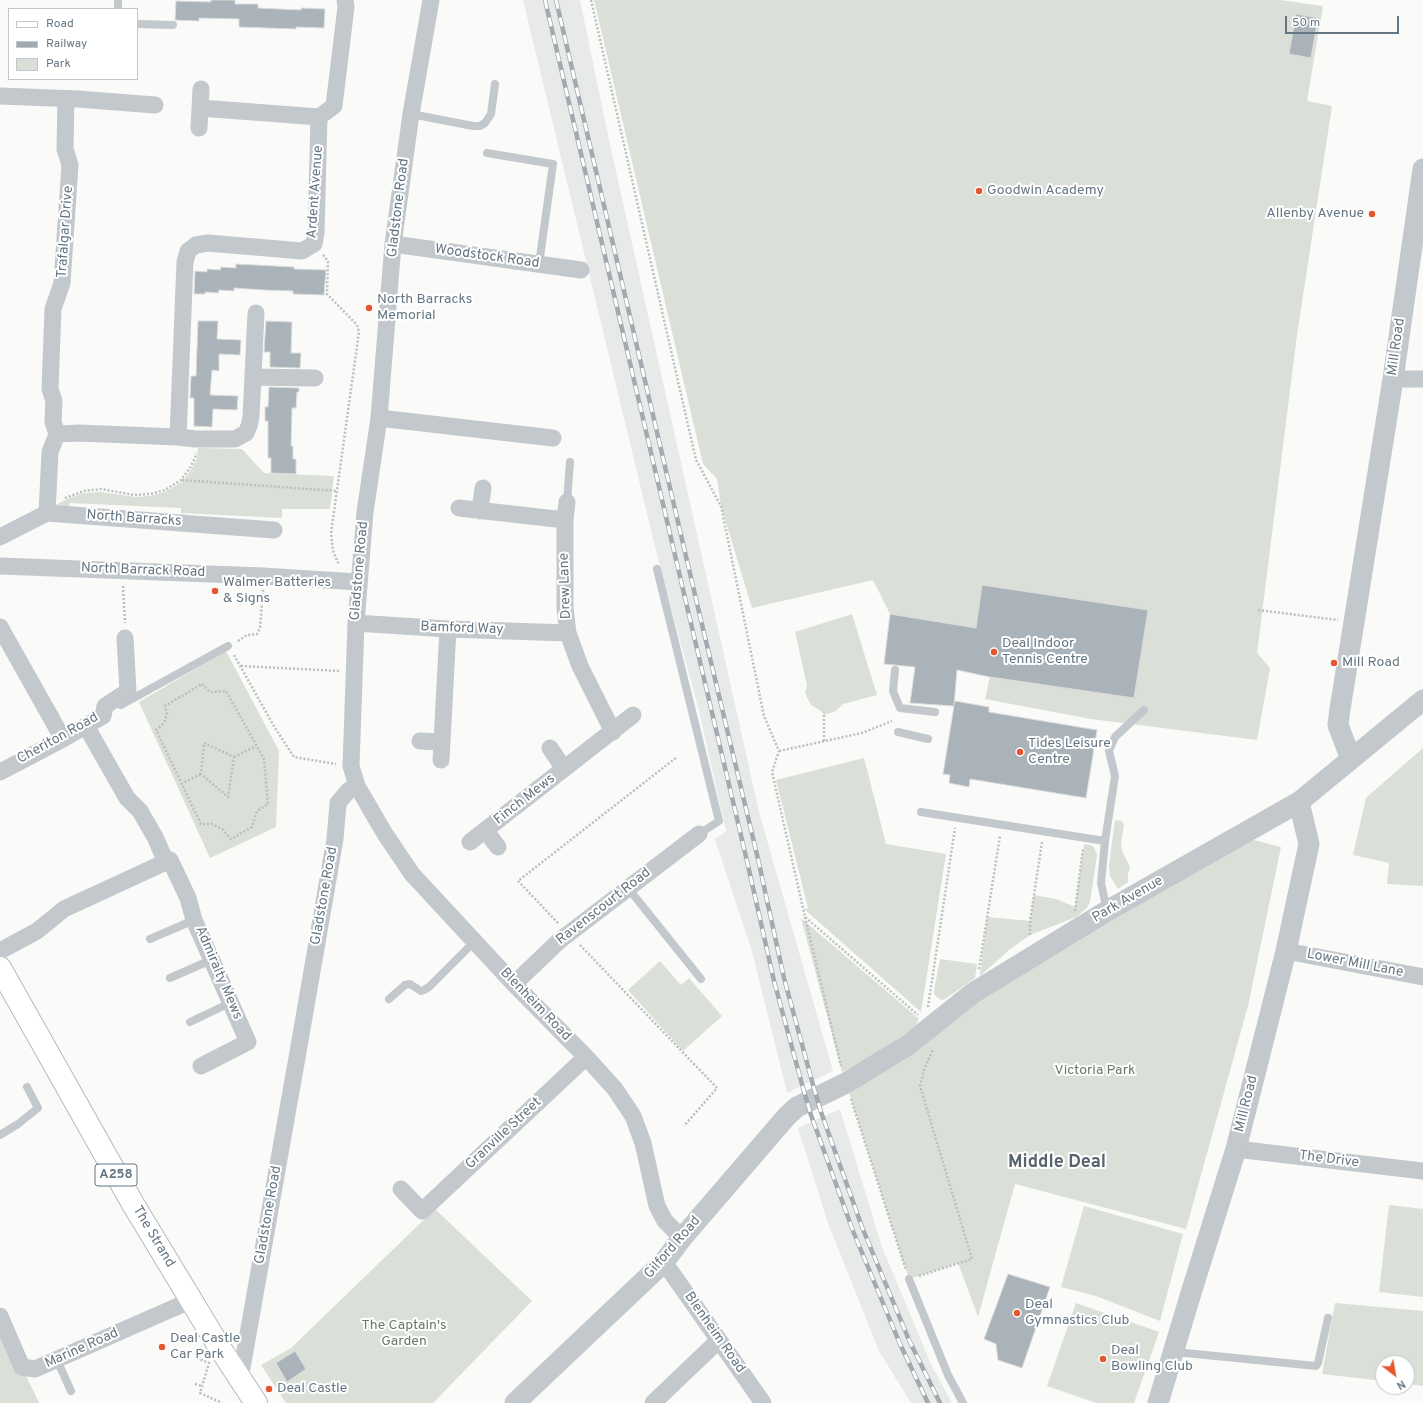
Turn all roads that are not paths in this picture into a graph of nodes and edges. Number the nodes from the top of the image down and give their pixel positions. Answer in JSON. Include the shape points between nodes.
{"nodes":[{"id":1,"x":345,"y":0,"type":"edge"},
{"id":2,"x":431,"y":0,"type":"edge"},
{"id":3,"x":138,"y":24,"type":"edge"},
{"id":4,"x":173,"y":25,"type":"dead end"},
{"id":5,"x":495,"y":84,"type":"dead end"},
{"id":6,"x":201,"y":89,"type":"dead end"},
{"id":7,"x":0,"y":96,"type":"edge"},
{"id":8,"x":66,"y":99,"type":"junction"},
{"id":9,"x":154,"y":105,"type":"dead end"},
{"id":10,"x":200,"y":108,"type":"junction"},
{"id":11,"x":411,"y":114,"type":"junction"},
{"id":12,"x":319,"y":116,"type":"junction"},
{"id":13,"x":199,"y":128,"type":"dead end"},
{"id":14,"x":487,"y":154,"type":"dead end"},
{"id":15,"x":1423,"y":169,"type":"edge"},
{"id":16,"x":1420,"y":201,"type":"edge"},
{"id":17,"x":393,"y":244,"type":"junction"},
{"id":18,"x":539,"y":264,"type":"junction"},
{"id":19,"x":580,"y":270,"type":"dead end"},
{"id":20,"x":256,"y":313,"type":"dead end"},
{"id":21,"x":253,"y":377,"type":"junction"},
{"id":22,"x":315,"y":378,"type":"dead end"},
{"id":23,"x":1393,"y":379,"type":"junction"},
{"id":24,"x":1423,"y":379,"type":"edge"},
{"id":25,"x":379,"y":418,"type":"junction"},
{"id":26,"x":57,"y":434,"type":"junction"},
{"id":27,"x":178,"y":436,"type":"junction"},
{"id":28,"x":553,"y":438,"type":"dead end"},
{"id":29,"x":570,"y":462,"type":"dead end"},
{"id":30,"x":483,"y":488,"type":"dead end"},
{"id":31,"x":567,"y":502,"type":"joint"},
{"id":32,"x":459,"y":508,"type":"dead end"},
{"id":33,"x":480,"y":511,"type":"junction"},
{"id":34,"x":47,"y":513,"type":"junction"},
{"id":35,"x":564,"y":520,"type":"junction"},
{"id":36,"x":274,"y":530,"type":"dead end"},
{"id":37,"x":0,"y":537,"type":"edge"},
{"id":38,"x":0,"y":566,"type":"edge"},
{"id":39,"x":658,"y":570,"type":"dead end"},
{"id":40,"x":359,"y":576,"type":"junction"},
{"id":41,"x":356,"y":623,"type":"junction"},
{"id":42,"x":0,"y":627,"type":"edge"},
{"id":43,"x":448,"y":629,"type":"junction"},
{"id":44,"x":568,"y":633,"type":"junction"},
{"id":45,"x":125,"y":638,"type":"road end"},
{"id":46,"x":228,"y":646,"type":"road end"},
{"id":47,"x":895,"y":670,"type":"dead end"},
{"id":48,"x":1423,"y":700,"type":"edge"},
{"id":49,"x":1144,"y":710,"type":"dead end"},
{"id":50,"x":935,"y":712,"type":"dead end"},
{"id":51,"x":634,"y":715,"type":"dead end"},
{"id":52,"x":103,"y":716,"type":"junction"},
{"id":53,"x":613,"y":732,"type":"junction"},
{"id":54,"x":898,"y":732,"type":"dead end"},
{"id":55,"x":90,"y":733,"type":"dead end"},
{"id":56,"x":64,"y":739,"type":"junction"},
{"id":57,"x":928,"y":739,"type":"dead end"},
{"id":58,"x":420,"y":742,"type":"dead end"},
{"id":59,"x":442,"y":742,"type":"junction"},
{"id":60,"x":550,"y":748,"type":"dead end"},
{"id":61,"x":441,"y":760,"type":"dead end"},
{"id":62,"x":1351,"y":760,"type":"junction"},
{"id":63,"x":564,"y":769,"type":"junction"},
{"id":64,"x":0,"y":772,"type":"edge"},
{"id":65,"x":357,"y":786,"type":"junction"},
{"id":66,"x":1299,"y":802,"type":"junction"},
{"id":67,"x":920,"y":812,"type":"dead end"},
{"id":68,"x":485,"y":830,"type":"junction"},
{"id":69,"x":699,"y":834,"type":"joint"},
{"id":70,"x":1105,"y":841,"type":"junction"},
{"id":71,"x":470,"y":842,"type":"dead end"},
{"id":72,"x":498,"y":847,"type":"dead end"},
{"id":73,"x":166,"y":862,"type":"junction"},
{"id":74,"x":628,"y":888,"type":"junction"},
{"id":75,"x":1107,"y":912,"type":"junction"},
{"id":76,"x":194,"y":920,"type":"junction"},
{"id":77,"x":150,"y":939,"type":"dead end"},
{"id":78,"x":475,"y":941,"type":"junction"},
{"id":79,"x":0,"y":951,"type":"edge"},
{"id":80,"x":1286,"y":951,"type":"junction"},
{"id":81,"x":211,"y":960,"type":"junction"},
{"id":82,"x":0,"y":968,"type":"edge"},
{"id":83,"x":1423,"y":977,"type":"edge"},
{"id":84,"x":170,"y":978,"type":"dead end"},
{"id":85,"x":701,"y":979,"type":"dead end"},
{"id":86,"x":514,"y":984,"type":"junction"},
{"id":87,"x":389,"y":999,"type":"dead end"},
{"id":88,"x":230,"y":1003,"type":"junction"},
{"id":89,"x":190,"y":1022,"type":"dead end"},
{"id":90,"x":586,"y":1057,"type":"junction"},
{"id":91,"x":201,"y":1066,"type":"dead end"},
{"id":92,"x":27,"y":1087,"type":"dead end"},
{"id":93,"x":837,"y":1088,"type":"joint"},
{"id":94,"x":0,"y":1135,"type":"edge"},
{"id":95,"x":1236,"y":1149,"type":"junction"},
{"id":96,"x":1423,"y":1171,"type":"edge"},
{"id":97,"x":401,"y":1188,"type":"dead end"},
{"id":98,"x":682,"y":1238,"type":"junction"},
{"id":99,"x":664,"y":1262,"type":"junction"},
{"id":100,"x":909,"y":1280,"type":"road end"},
{"id":101,"x":192,"y":1300,"type":"junction"},
{"id":102,"x":0,"y":1316,"type":"edge"},
{"id":103,"x":1328,"y":1318,"type":"dead end"},
{"id":104,"x":719,"y":1340,"type":"junction"},
{"id":105,"x":1174,"y":1352,"type":"junction"},
{"id":106,"x":57,"y":1360,"type":"junction"},
{"id":107,"x":240,"y":1379,"type":"junction"},
{"id":108,"x":71,"y":1391,"type":"dead end"},
{"id":109,"x":256,"y":1403,"type":"edge"},
{"id":110,"x":515,"y":1403,"type":"edge"},
{"id":111,"x":653,"y":1403,"type":"edge"},
{"id":112,"x":763,"y":1403,"type":"edge"},
{"id":113,"x":963,"y":1403,"type":"edge"},
{"id":114,"x":1158,"y":1403,"type":"edge"}],
"edges":[{"from":1,"to":12,"type":"street","via":[[334,106]]},
{"from":2,"to":11,"type":"street","name":"Gladstone Road"},
{"from":3,"to":4,"type":"lane"},
{"from":5,"to":11,"type":"lane","via":[[491,114],[480,126]]},
{"from":6,"to":10,"type":"street"},
{"from":7,"to":8,"type":"street"},
{"from":8,"to":9,"type":"street"},
{"from":8,"to":26,"type":"street","name":"Trafalgar Drive","via":[[65,149],[70,165],[62,283],[53,309],[50,389],[54,401],[53,422]]},
{"from":10,"to":12,"type":"street"},
{"from":10,"to":13,"type":"street"},
{"from":11,"to":17,"type":"street","name":"Gladstone Road"},
{"from":12,"to":27,"type":"street","name":"Ardent Avenue","via":[[314,244],[302,251],[208,243],[196,245],[188,251],[185,262]]},
{"from":14,"to":18,"type":"lane","via":[[553,164]]},
{"from":15,"to":16,"type":"street","name":"Mill Road"},
{"from":16,"to":23,"type":"street","name":"Mill Road"},
{"from":17,"to":18,"type":"street","name":"Woodstock Road"},
{"from":17,"to":25,"type":"street","name":"Gladstone Road"},
{"from":18,"to":19,"type":"street","name":"Woodstock Road"},
{"from":20,"to":21,"type":"street"},
{"from":21,"to":22,"type":"street"},
{"from":21,"to":27,"type":"street","via":[[251,417],[246,433],[235,439],[196,439]]},
{"from":23,"to":24,"type":"street"},
{"from":23,"to":62,"type":"street","name":"Mill Road","via":[[1338,725]]},
{"from":25,"to":28,"type":"street"},
{"from":25,"to":40,"type":"street","name":"Gladstone Road","via":[[365,512]]},
{"from":26,"to":27,"type":"street"},
{"from":26,"to":34,"type":"street","via":[[50,452]]},
{"from":29,"to":31,"type":"lane"},
{"from":30,"to":33,"type":"street"},
{"from":31,"to":35,"type":"street","name":"Drew Lane"},
{"from":32,"to":33,"type":"street"},
{"from":33,"to":35,"type":"street"},
{"from":34,"to":36,"type":"street","name":"North Barracks"},
{"from":34,"to":37,"type":"street"},
{"from":35,"to":44,"type":"street","name":"Drew Lane","via":[[565,608]]},
{"from":38,"to":40,"type":"street","name":"North Barrack Road","via":[[263,576]]},
{"from":39,"to":69,"type":"lane","via":[[719,821]]},
{"from":40,"to":41,"type":"street","name":"Gladstone Road"},
{"from":41,"to":43,"type":"street","name":"Bamford Way"},
{"from":41,"to":65,"type":"street","name":"Gladstone Road","via":[[351,766]]},
{"from":42,"to":56,"type":"street"},
{"from":43,"to":44,"type":"street","name":"Bamford Way"},
{"from":43,"to":59,"type":"street"},
{"from":44,"to":53,"type":"street","name":"Drew Lane","via":[[580,666]]},
{"from":45,"to":52,"type":"street","name":"Cheriton Road","via":[[128,691],[105,706]]},
{"from":46,"to":52,"type":"lane"},
{"from":47,"to":50,"type":"lane","via":[[893,691],[900,708]]},
{"from":48,"to":62,"type":"street","name":"Park Avenue"},
{"from":49,"to":70,"type":"lane","via":[[1115,737],[1109,751],[1115,776]]},
{"from":51,"to":53,"type":"street","name":"Finch Mews"},
{"from":52,"to":56,"type":"street","name":"Cheriton Road"},
{"from":53,"to":63,"type":"street","name":"Finch Mews"},
{"from":54,"to":57,"type":"lane"},
{"from":55,"to":73,"type":"street","name":"Admiralty Mews","via":[[127,798],[140,811]]},
{"from":56,"to":64,"type":"street","name":"Cheriton Road"},
{"from":58,"to":59,"type":"street"},
{"from":59,"to":61,"type":"street"},
{"from":60,"to":63,"type":"street","name":"Finch Mews"},
{"from":62,"to":66,"type":"street","name":"Park Avenue"},
{"from":63,"to":68,"type":"street","name":"Finch Mews"},
{"from":65,"to":78,"type":"street","name":"Blenheim Road","via":[[384,834],[412,874]]},
{"from":65,"to":107,"type":"street","name":"Gladstone Road","via":[[349,790],[338,803],[335,839]]},
{"from":66,"to":75,"type":"street","name":"Park Avenue"},
{"from":66,"to":80,"type":"street","name":"Mill Road","via":[[1309,844]]},
{"from":67,"to":70,"type":"lane"},
{"from":68,"to":71,"type":"street","name":"Finch Mews"},
{"from":68,"to":72,"type":"street","name":"Finch Mews"},
{"from":69,"to":74,"type":"street","name":"Ravenscourt Road"},
{"from":70,"to":75,"type":"lane","via":[[1101,883]]},
{"from":73,"to":76,"type":"street","name":"Admiralty Mews","via":[[170,860],[184,888]]},
{"from":73,"to":79,"type":"street","via":[[64,909],[38,931]]},
{"from":74,"to":85,"type":"lane"},
{"from":74,"to":86,"type":"street","name":"Ravenscourt Road","via":[[569,934]]},
{"from":75,"to":93,"type":"street","name":"Park Avenue","via":[[973,993],[927,1024],[908,1045]]},
{"from":76,"to":77,"type":"lane"},
{"from":76,"to":81,"type":"street","name":"Admiralty Mews"},
{"from":78,"to":86,"type":"street","name":"Blenheim Road"},
{"from":78,"to":87,"type":"lane","via":[[429,987],[421,990],[410,984],[405,985]]},
{"from":80,"to":83,"type":"street","name":"Lower Mill Lane"},
{"from":80,"to":95,"type":"street","name":"Mill Road"},
{"from":81,"to":84,"type":"lane"},
{"from":81,"to":88,"type":"street","name":"Admiralty Mews"},
{"from":82,"to":101,"type":"main road","name":"The Strand","number":"A258","via":[[112,1169]]},
{"from":86,"to":90,"type":"street","name":"Blenheim Road"},
{"from":88,"to":89,"type":"lane"},
{"from":88,"to":91,"type":"street","name":"Admiralty Mews","via":[[248,1042]]},
{"from":90,"to":97,"type":"street","name":"Granville Street","via":[[422,1211]]},
{"from":90,"to":98,"type":"street","name":"Blenheim Road","via":[[615,1089],[633,1116],[643,1143],[657,1206],[665,1221]]},
{"from":92,"to":94,"type":"lane","via":[[38,1108]]},
{"from":93,"to":98,"type":"street","name":"Gilford Road","via":[[797,1107],[787,1116]]},
{"from":95,"to":96,"type":"street","name":"The Drive"},
{"from":95,"to":105,"type":"street","name":"Mill Road"},
{"from":98,"to":99,"type":"street","name":"Gilford Road"},
{"from":99,"to":104,"type":"street","name":"Blenheim Road"},
{"from":99,"to":110,"type":"street","name":"Gilford Road"},
{"from":100,"to":113,"type":"lane","via":[[948,1374]]},
{"from":101,"to":106,"type":"street","name":"Marine Road"},
{"from":101,"to":107,"type":"main road","name":"The Strand","number":"A258"},
{"from":102,"to":106,"type":"street","name":"Marine Road","via":[[22,1367],[35,1370]]},
{"from":103,"to":105,"type":"lane","via":[[1316,1366]]},
{"from":104,"to":111,"type":"street"},
{"from":104,"to":112,"type":"street","name":"Blenheim Road"},
{"from":105,"to":114,"type":"street","name":"Mill Road"},
{"from":106,"to":108,"type":"lane"},
{"from":107,"to":109,"type":"main road","number":"A258"}]}
